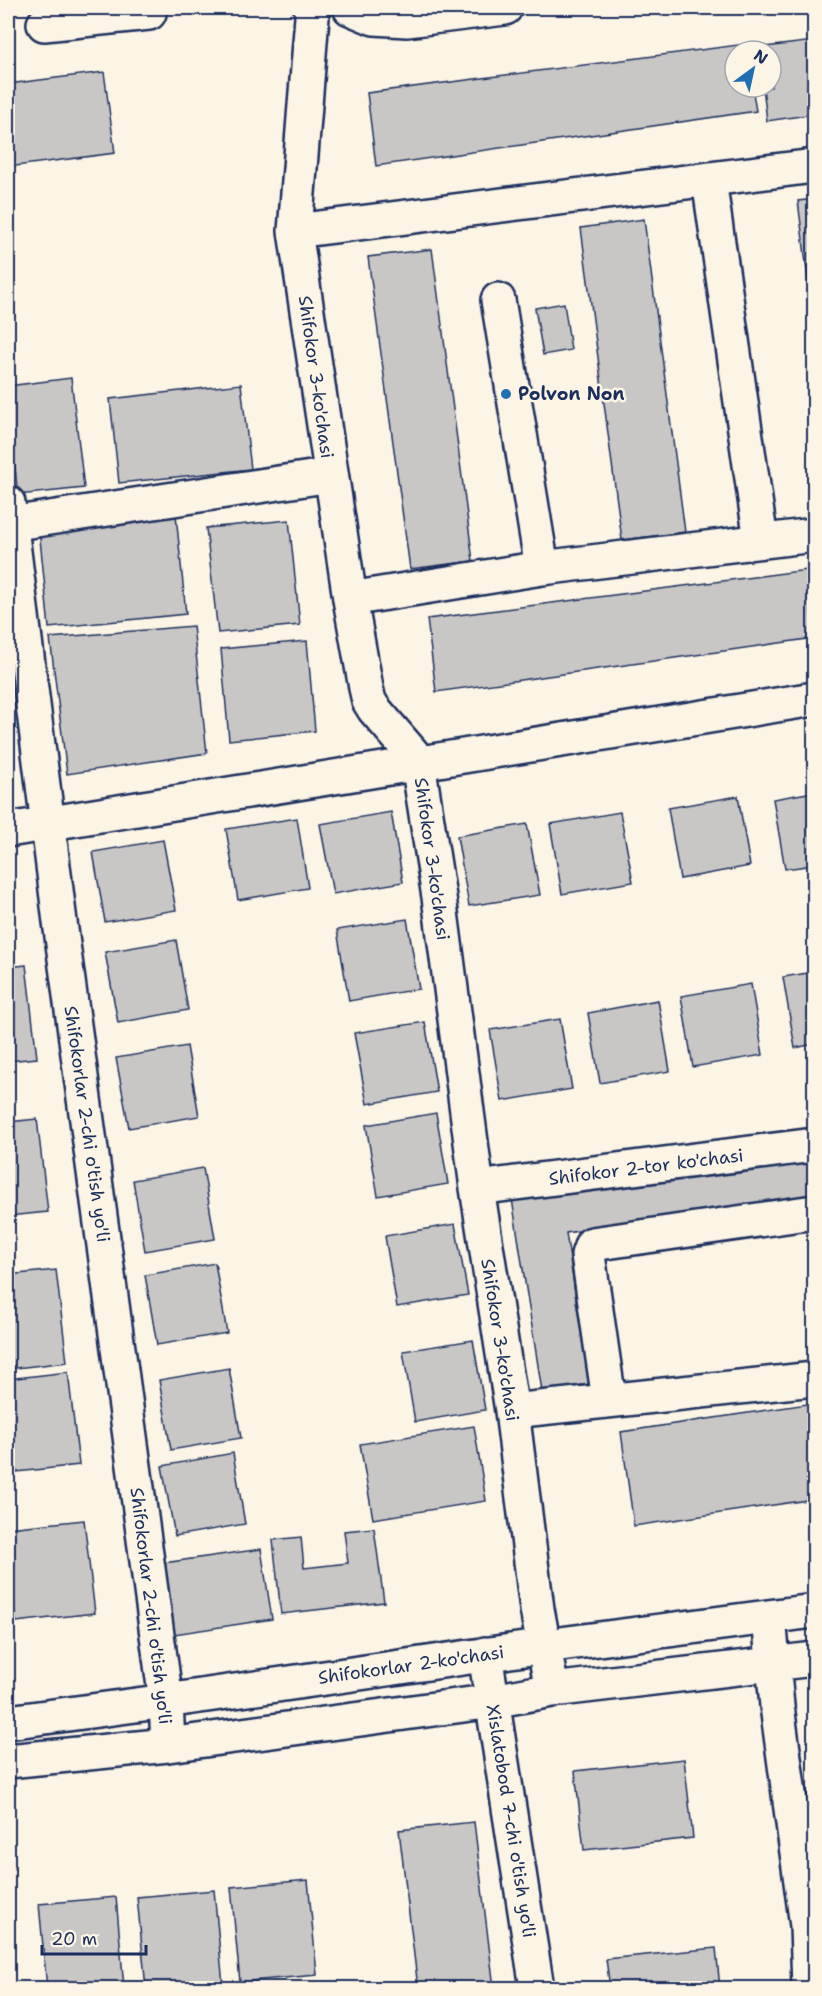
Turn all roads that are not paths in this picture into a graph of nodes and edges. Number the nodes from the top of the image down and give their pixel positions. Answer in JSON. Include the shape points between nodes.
{"nodes":[{"id":1,"x":148,"y":8,"type":"edge"},
{"id":2,"x":348,"y":8,"type":"edge"},
{"id":3,"x":505,"y":8,"type":"edge"},
{"id":4,"x":311,"y":12,"type":"edge"},
{"id":5,"x":44,"y":24,"type":"dead end"},
{"id":6,"x":814,"y":166,"type":"edge"},
{"id":7,"x":709,"y":180,"type":"junction"},
{"id":8,"x":295,"y":231,"type":"junction"},
{"id":9,"x":498,"y":300,"type":"dead end"},
{"id":10,"x":331,"y":475,"type":"junction"},
{"id":11,"x":9,"y":513,"type":"edge"},
{"id":12,"x":814,"y":535,"type":"edge"},
{"id":13,"x":761,"y":542,"type":"junction"},
{"id":14,"x":542,"y":568,"type":"junction"},
{"id":15,"x":350,"y":600,"type":"junction"},
{"id":16,"x":814,"y":699,"type":"edge"},
{"id":17,"x":418,"y":763,"type":"junction"},
{"id":18,"x":48,"y":824,"type":"junction"},
{"id":19,"x":8,"y":830,"type":"edge"},
{"id":20,"x":814,"y":1145,"type":"edge"},
{"id":21,"x":477,"y":1188,"type":"junction"},
{"id":22,"x":814,"y":1212,"type":"edge"},
{"id":23,"x":814,"y":1379,"type":"edge"},
{"id":24,"x":609,"y":1400,"type":"junction"},
{"id":25,"x":512,"y":1411,"type":"junction"},
{"id":26,"x":814,"y":1611,"type":"edge"},
{"id":27,"x":769,"y":1617,"type":"junction"},
{"id":28,"x":545,"y":1646,"type":"junction"},
{"id":29,"x":485,"y":1654,"type":"junction"},
{"id":30,"x":814,"y":1659,"type":"edge"},
{"id":31,"x":772,"y":1665,"type":"junction"},
{"id":32,"x":552,"y":1690,"type":"junction"},
{"id":33,"x":166,"y":1701,"type":"junction"},
{"id":34,"x":493,"y":1701,"type":"junction"},
{"id":35,"x":8,"y":1722,"type":"edge"},
{"id":36,"x":168,"y":1744,"type":"junction"},
{"id":37,"x":8,"y":1761,"type":"edge"},
{"id":38,"x":811,"y":1925,"type":"edge"},
{"id":39,"x":537,"y":1989,"type":"edge"},
{"id":40,"x":809,"y":1989,"type":"edge"}],
"edges":[{"from":1,"to":5,"type":"street","via":[[148,13]]},
{"from":2,"to":3,"type":"street","via":[[374,18],[407,20]]},
{"from":2,"to":4,"type":"street"},
{"from":4,"to":8,"type":"street","name":"Shifokor 3-ko'chasi"},
{"from":6,"to":7,"type":"street"},
{"from":7,"to":8,"type":"street"},
{"from":7,"to":13,"type":"street"},
{"from":8,"to":10,"type":"street","name":"Shifokor 3-ko'chasi"},
{"from":9,"to":14,"type":"street"},
{"from":10,"to":11,"type":"street"},
{"from":10,"to":15,"type":"street","name":"Shifokor 3-ko'chasi"},
{"from":11,"to":18,"type":"street","name":"Shifokorlar 2-chi o'tish yo'li"},
{"from":12,"to":13,"type":"street"},
{"from":13,"to":14,"type":"street"},
{"from":14,"to":15,"type":"street"},
{"from":15,"to":17,"type":"street","name":"Shifokor 3-ko'chasi","via":[[369,701]]},
{"from":16,"to":17,"type":"street"},
{"from":17,"to":18,"type":"street"},
{"from":17,"to":21,"type":"street","name":"Shifokor 3-ko'chasi"},
{"from":18,"to":19,"type":"street"},
{"from":18,"to":33,"type":"street","name":"Shifokorlar 2-chi o'tish yo'li"},
{"from":20,"to":21,"type":"street","name":"Shifokor 2-tor ko'chasi"},
{"from":21,"to":25,"type":"street","name":"Shifokor 3-ko'chasi"},
{"from":22,"to":24,"type":"street","via":[[592,1244],[588,1254]]},
{"from":23,"to":24,"type":"street"},
{"from":24,"to":25,"type":"street"},
{"from":25,"to":28,"type":"street","name":"Shifokor 3-ko'chasi"},
{"from":26,"to":27,"type":"street","name":"Shifokorlar 2-ko'chasi"},
{"from":27,"to":28,"type":"street","name":"Shifokorlar 2-ko'chasi"},
{"from":27,"to":31,"type":"street"},
{"from":28,"to":29,"type":"street","name":"Shifokorlar 2-ko'chasi"},
{"from":28,"to":32,"type":"street","name":"Shifokor 3-ko'chasi"},
{"from":29,"to":33,"type":"street","name":"Shifokorlar 2-ko'chasi"},
{"from":29,"to":34,"type":"street","name":"Xislatobod 7-chi o'tish yo'li"},
{"from":30,"to":31,"type":"street"},
{"from":31,"to":32,"type":"street"},
{"from":31,"to":38,"type":"street"},
{"from":32,"to":34,"type":"street"},
{"from":33,"to":35,"type":"street","name":"Shifokorlar 2-ko'chasi"},
{"from":33,"to":36,"type":"street","name":"Shifokorlar 2-chi o'tish yo'li"},
{"from":34,"to":36,"type":"street"},
{"from":34,"to":39,"type":"street","name":"Xislatobod 7-chi o'tish yo'li"},
{"from":36,"to":37,"type":"street"},
{"from":38,"to":40,"type":"street"}]}
